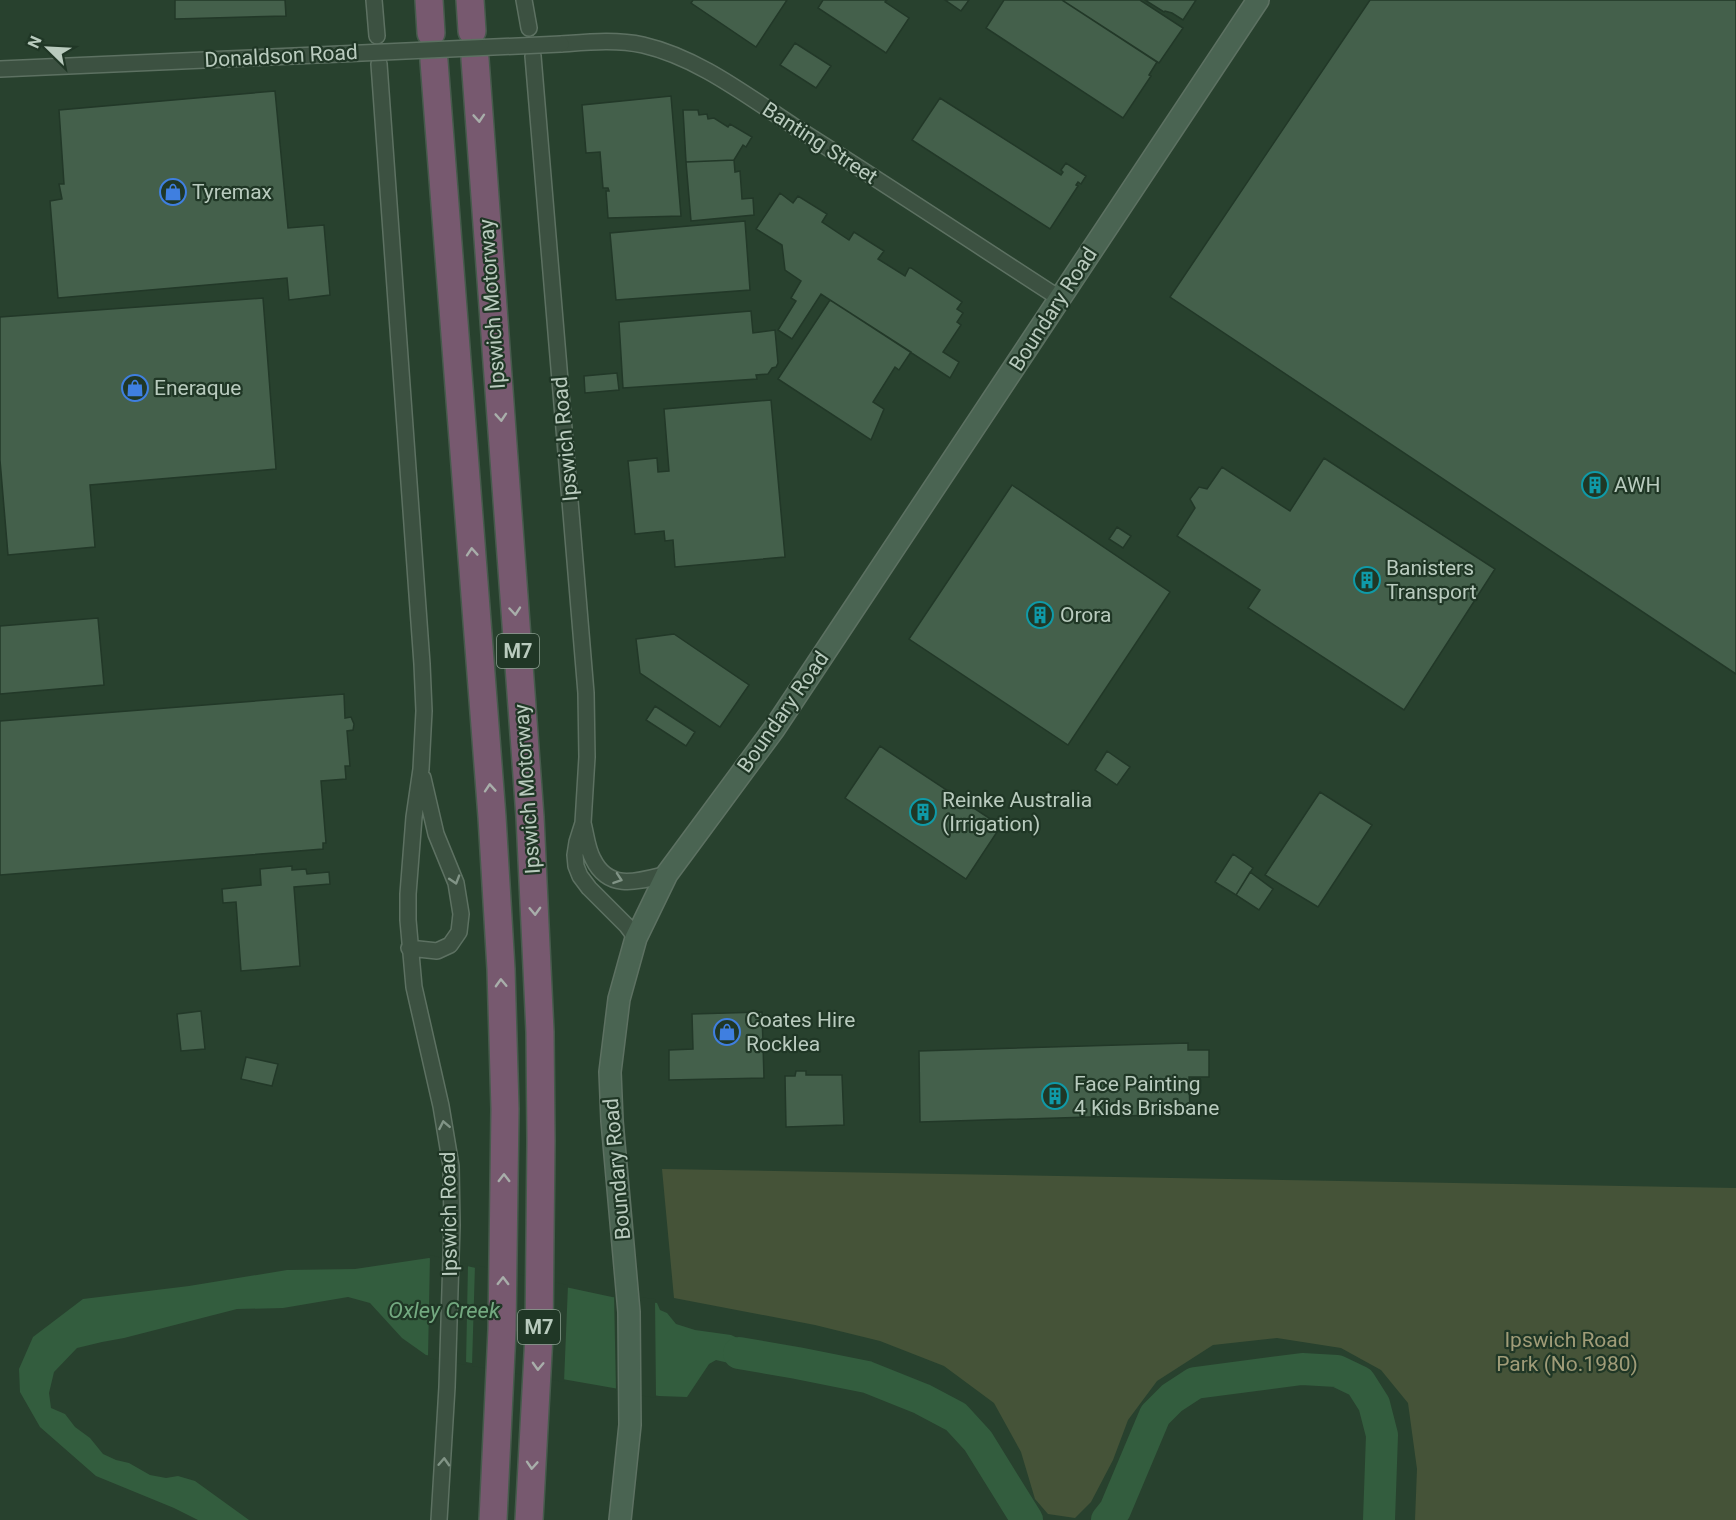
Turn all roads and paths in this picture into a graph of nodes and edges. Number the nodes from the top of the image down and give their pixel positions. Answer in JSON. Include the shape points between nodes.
{"nodes":[{"id":1,"x":374,"y":0,"type":"edge"},
{"id":2,"x":429,"y":0,"type":"edge"},
{"id":3,"x":470,"y":0,"type":"edge"},
{"id":4,"x":524,"y":0,"type":"edge"},
{"id":5,"x":1258,"y":0,"type":"edge"},
{"id":6,"x":529,"y":28,"type":"dead end"},
{"id":7,"x":472,"y":31,"type":"dead end"},
{"id":8,"x":431,"y":33,"type":"dead end"},
{"id":9,"x":377,"y":36,"type":"dead end"},
{"id":10,"x":561,"y":44,"type":"joint"},
{"id":11,"x":533,"y":56,"type":"dead end"},
{"id":12,"x":475,"y":59,"type":"dead end"},
{"id":13,"x":434,"y":61,"type":"dead end"},
{"id":14,"x":379,"y":64,"type":"dead end"},
{"id":15,"x":0,"y":69,"type":"edge"},
{"id":16,"x":1059,"y":298,"type":"junction"},
{"id":17,"x":421,"y":769,"type":"junction"},
{"id":18,"x":583,"y":823,"type":"junction"},
{"id":19,"x":667,"y":874,"type":"junction"},
{"id":20,"x":636,"y":938,"type":"junction"},
{"id":21,"x":409,"y":948,"type":"junction"},
{"id":22,"x":440,"y":1520,"type":"edge"},
{"id":23,"x":492,"y":1520,"type":"edge"},
{"id":24,"x":529,"y":1520,"type":"edge"},
{"id":25,"x":620,"y":1520,"type":"edge"}],
"edges":[{"from":1,"to":9,"type":"street"},
{"from":2,"to":8,"type":"highway"},
{"from":3,"to":7,"type":"highway"},
{"from":4,"to":6,"type":"street"},
{"from":5,"to":16,"type":"main road","name":"Boundary Road"},
{"from":10,"to":15,"type":"street","name":"Donaldson Road","bridge":true},
{"from":10,"to":16,"type":"street","name":"Banting Street","via":[[643,45],[698,66]]},
{"from":11,"to":18,"type":"street","name":"Ipswich Road","via":[[586,693]]},
{"from":12,"to":24,"type":"highway","name":"Ipswich Motorway","number":"M7","one_way":true,"via":[[531,839],[540,1032],[540,1244]]},
{"from":23,"to":13,"type":"highway","name":"Ipswich Motorway","number":"M7","one_way":true,"via":[[504,1236],[501,969]]},
{"from":14,"to":17,"type":"street","name":"Ipswich Road","via":[[419,603]]},
{"from":16,"to":19,"type":"main road","name":"Boundary Road","via":[[774,729]]},
{"from":17,"to":21,"type":"street","name":"Ipswich Road","via":[[408,894]]},
{"from":17,"to":21,"type":"street","name":"Ipswich Road","one_way":true,"via":[[434,826],[456,883],[461,914],[459,932],[444,949]]},
{"from":18,"to":19,"type":"street","name":"Ipswich Road","one_way":true,"via":[[593,860],[611,878],[633,883]]},
{"from":18,"to":20,"type":"street","name":"Ipswich Road","via":[[575,855],[580,876]]},
{"from":19,"to":20,"type":"main road","name":"Boundary Road"},
{"from":20,"to":25,"type":"main road","name":"Boundary Road","via":[[619,999],[610,1072],[630,1312],[630,1425]]},
{"from":22,"to":21,"type":"street","name":"Ipswich Road","one_way":true,"via":[[451,1166]]}]}
